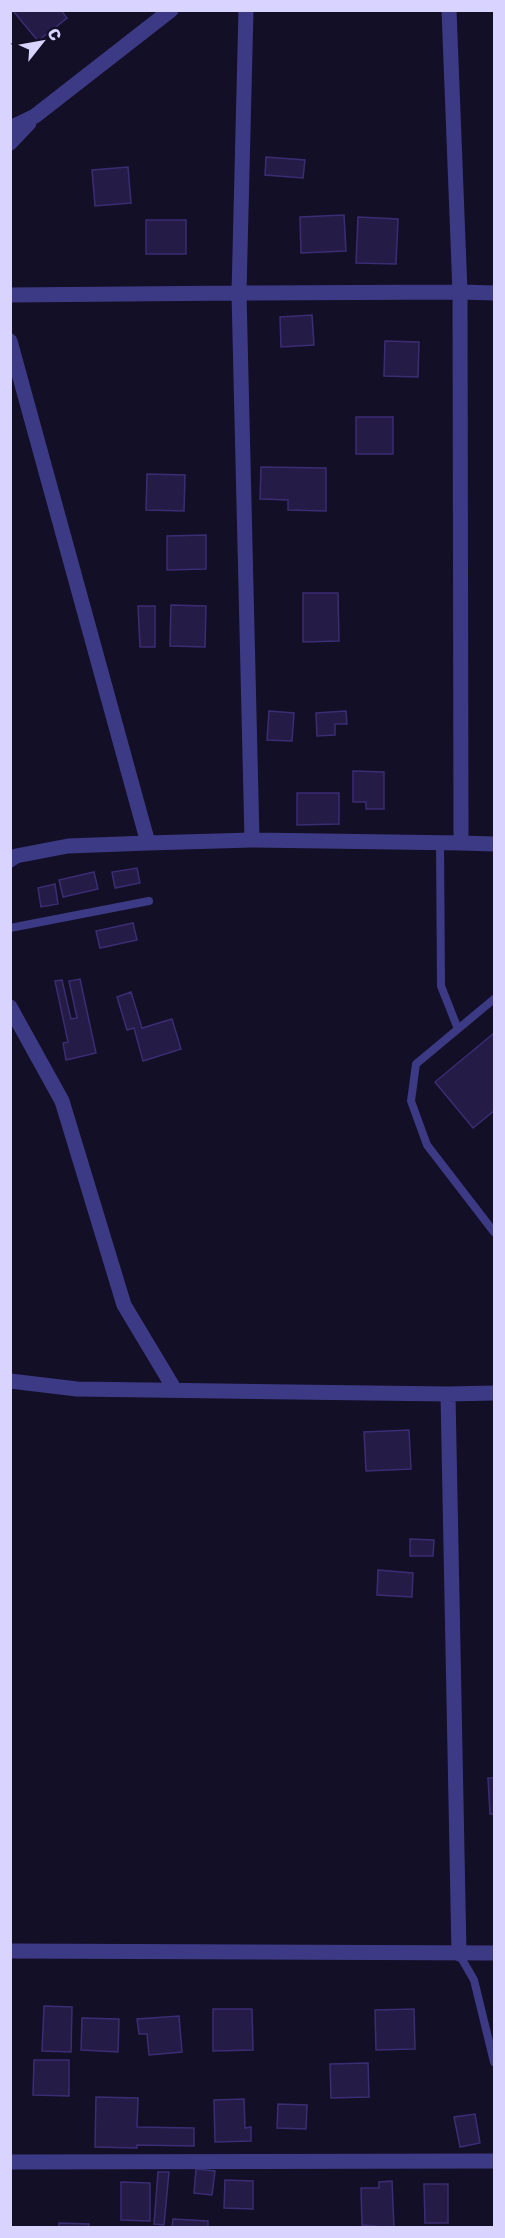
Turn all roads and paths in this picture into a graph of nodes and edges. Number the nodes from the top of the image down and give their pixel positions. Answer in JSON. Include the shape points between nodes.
{"nodes":[{"id":1,"x":171,"y":10,"type":"edge"},
{"id":2,"x":246,"y":10,"type":"edge"},
{"id":3,"x":448,"y":10,"type":"edge"},
{"id":4,"x":35,"y":116,"type":"junction"},
{"id":5,"x":10,"y":128,"type":"edge"},
{"id":6,"x":10,"y":143,"type":"edge"},
{"id":7,"x":460,"y":292,"type":"junction"},
{"id":8,"x":239,"y":293,"type":"junction"},
{"id":9,"x":495,"y":293,"type":"edge"},
{"id":10,"x":10,"y":295,"type":"edge"},
{"id":11,"x":10,"y":341,"type":"edge"},
{"id":12,"x":252,"y":840,"type":"junction"},
{"id":13,"x":148,"y":843,"type":"junction"},
{"id":14,"x":440,"y":843,"type":"junction"},
{"id":15,"x":461,"y":843,"type":"junction"},
{"id":16,"x":495,"y":844,"type":"edge"},
{"id":17,"x":10,"y":860,"type":"edge"},
{"id":18,"x":149,"y":901,"type":"dead end"},
{"id":19,"x":10,"y":928,"type":"edge"},
{"id":20,"x":495,"y":999,"type":"edge"},
{"id":21,"x":10,"y":1007,"type":"edge"},
{"id":22,"x":458,"y":1029,"type":"junction"},
{"id":23,"x":495,"y":1232,"type":"edge"},
{"id":24,"x":10,"y":1382,"type":"edge"},
{"id":25,"x":175,"y":1390,"type":"junction"},
{"id":26,"x":495,"y":1393,"type":"edge"},
{"id":27,"x":448,"y":1394,"type":"junction"},
{"id":28,"x":10,"y":1951,"type":"edge"},
{"id":29,"x":495,"y":1953,"type":"edge"},
{"id":30,"x":459,"y":1954,"type":"junction"},
{"id":31,"x":495,"y":2062,"type":"edge"},
{"id":32,"x":495,"y":2161,"type":"edge"},
{"id":33,"x":10,"y":2162,"type":"edge"}],
"edges":[{"from":1,"to":4,"type":"street"},
{"from":2,"to":8,"type":"street"},
{"from":3,"to":7,"type":"street"},
{"from":4,"to":5,"type":"street"},
{"from":4,"to":6,"type":"street"},
{"from":7,"to":8,"type":"street"},
{"from":7,"to":9,"type":"street"},
{"from":7,"to":15,"type":"street"},
{"from":8,"to":10,"type":"street"},
{"from":8,"to":12,"type":"street"},
{"from":11,"to":13,"type":"street"},
{"from":12,"to":13,"type":"street"},
{"from":12,"to":14,"type":"street"},
{"from":13,"to":17,"type":"street","via":[[68,846]]},
{"from":14,"to":15,"type":"street"},
{"from":14,"to":22,"type":"lane","via":[[441,986]]},
{"from":15,"to":16,"type":"street"},
{"from":18,"to":19,"type":"lane"},
{"from":20,"to":22,"type":"lane"},
{"from":21,"to":25,"type":"street","via":[[62,1101],[124,1305]]},
{"from":22,"to":23,"type":"lane","via":[[416,1064],[411,1101],[427,1145]]},
{"from":24,"to":25,"type":"street","via":[[76,1389]]},
{"from":25,"to":27,"type":"street"},
{"from":26,"to":27,"type":"street"},
{"from":27,"to":30,"type":"street"},
{"from":28,"to":30,"type":"street"},
{"from":29,"to":30,"type":"street"},
{"from":30,"to":31,"type":"lane","via":[[474,1980]]},
{"from":32,"to":33,"type":"street"}]}
